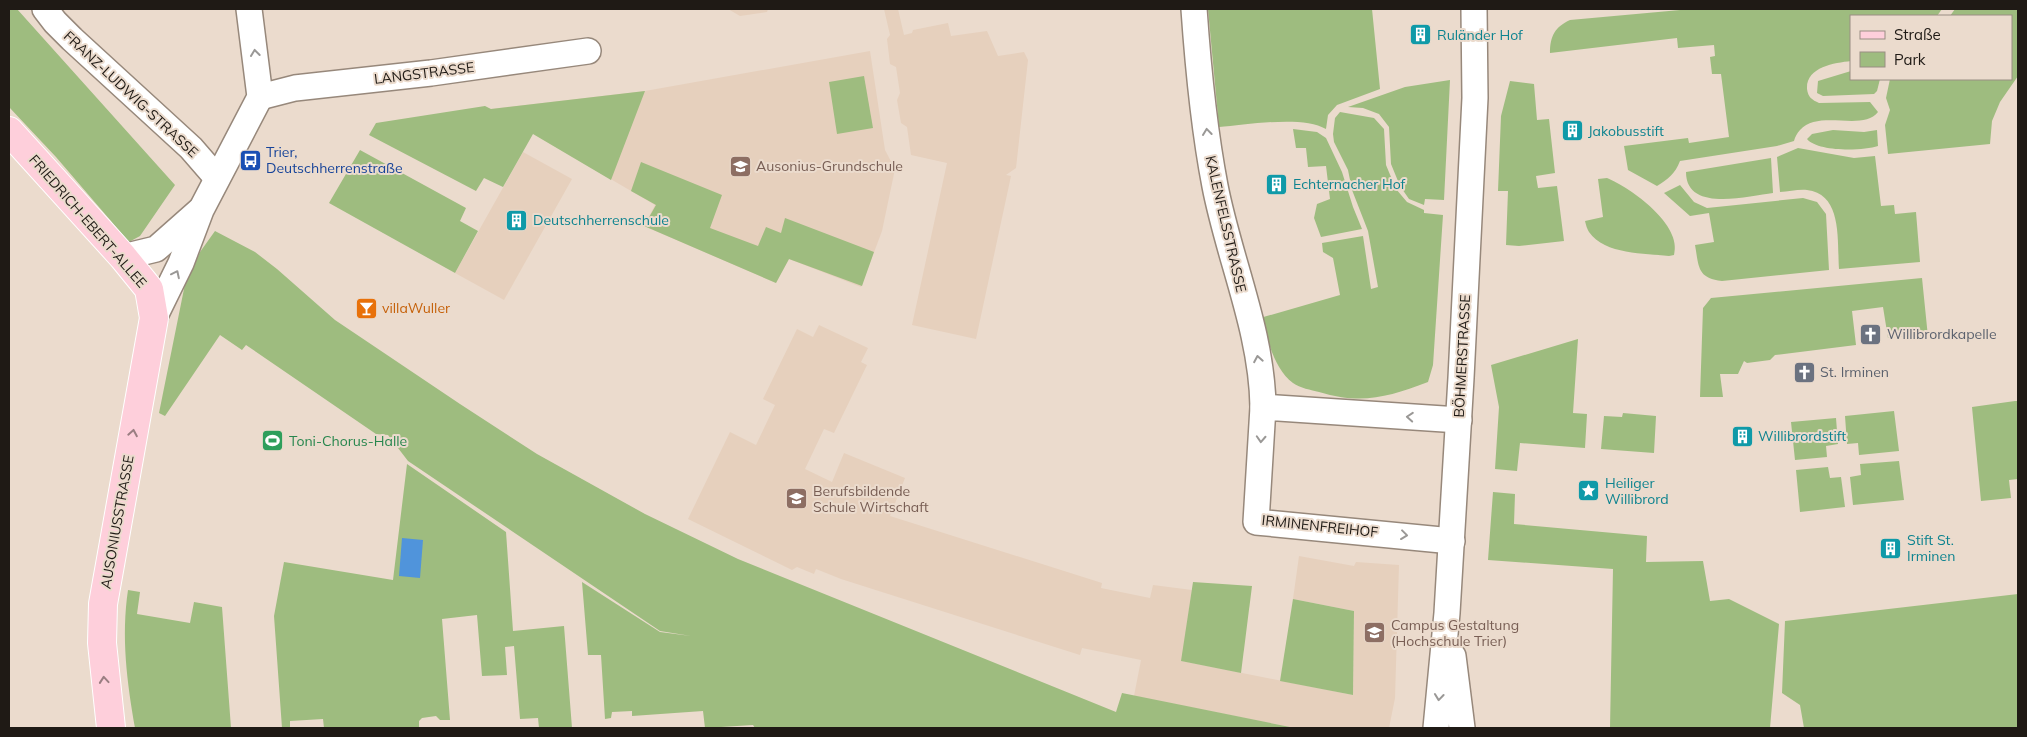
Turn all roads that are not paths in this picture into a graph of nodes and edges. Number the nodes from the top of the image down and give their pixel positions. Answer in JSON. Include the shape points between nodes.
{"nodes":[{"id":1,"x":45,"y":9,"type":"edge"},
{"id":2,"x":249,"y":9,"type":"edge"},
{"id":3,"x":1194,"y":9,"type":"edge"},
{"id":4,"x":1474,"y":9,"type":"edge"},
{"id":5,"x":1489,"y":9,"type":"edge"},
{"id":6,"x":588,"y":51,"type":"dead end"},
{"id":7,"x":260,"y":97,"type":"junction"},
{"id":8,"x":1475,"y":98,"type":"junction"},
{"id":9,"x":9,"y":131,"type":"edge"},
{"id":10,"x":217,"y":178,"type":"junction"},
{"id":11,"x":201,"y":210,"type":"junction"},
{"id":12,"x":123,"y":257,"type":"junction"},
{"id":13,"x":154,"y":318,"type":"junction"},
{"id":14,"x":1262,"y":407,"type":"junction"},
{"id":15,"x":1459,"y":420,"type":"junction"},
{"id":16,"x":1452,"y":541,"type":"junction"},
{"id":17,"x":1448,"y":614,"type":"junction"},
{"id":18,"x":111,"y":728,"type":"edge"},
{"id":19,"x":1436,"y":728,"type":"edge"},
{"id":20,"x":1462,"y":728,"type":"edge"}],
"edges":[{"from":1,"to":10,"type":"street","name":"FRANZ-LUDWIG-STRASSE","via":[[72,39],[191,148]]},
{"from":7,"to":2,"type":"street","one_way":true},
{"from":14,"to":3,"type":"street","name":"KALENFELSSTRASSE","one_way":true,"via":[[1262,381],[1256,345],[1215,186]]},
{"from":4,"to":8,"type":"street","name":"BÖHMERSTRASSE"},
{"from":5,"to":8,"type":"street","name":"BÖHMERSTRASSE","via":[[1488,43]]},
{"from":6,"to":7,"type":"street","name":"LANGSTRASSE","via":[[294,88]]},
{"from":7,"to":10,"type":"street"},
{"from":8,"to":15,"type":"street","name":"BÖHMERSTRASSE"},
{"from":9,"to":12,"type":"main road","name":"FRIEDRICH-EBERT-ALLEE"},
{"from":10,"to":11,"type":"street"},
{"from":11,"to":12,"type":"street","via":[[156,249]]},
{"from":13,"to":11,"type":"street","one_way":true,"via":[[181,263]]},
{"from":12,"to":13,"type":"main road","name":"FRIEDRICH-EBERT-ALLEE","via":[[148,289]]},
{"from":18,"to":13,"type":"main road","name":"AUSONIUSSTRASSE","one_way":true,"via":[[102,643],[103,604]]},
{"from":15,"to":14,"type":"street","one_way":true},
{"from":14,"to":16,"type":"street","name":"IRMINENFREIHOF","one_way":true,"via":[[1256,522]]},
{"from":15,"to":16,"type":"street","name":"BÖHMERSTRASSE"},
{"from":16,"to":17,"type":"street","name":"BÖHMERSTRASSE"},
{"from":17,"to":19,"type":"street","name":"BÖHMERSTRASSE","one_way":true},
{"from":17,"to":20,"type":"street","name":"BÖHMERSTRASSE"}]}
